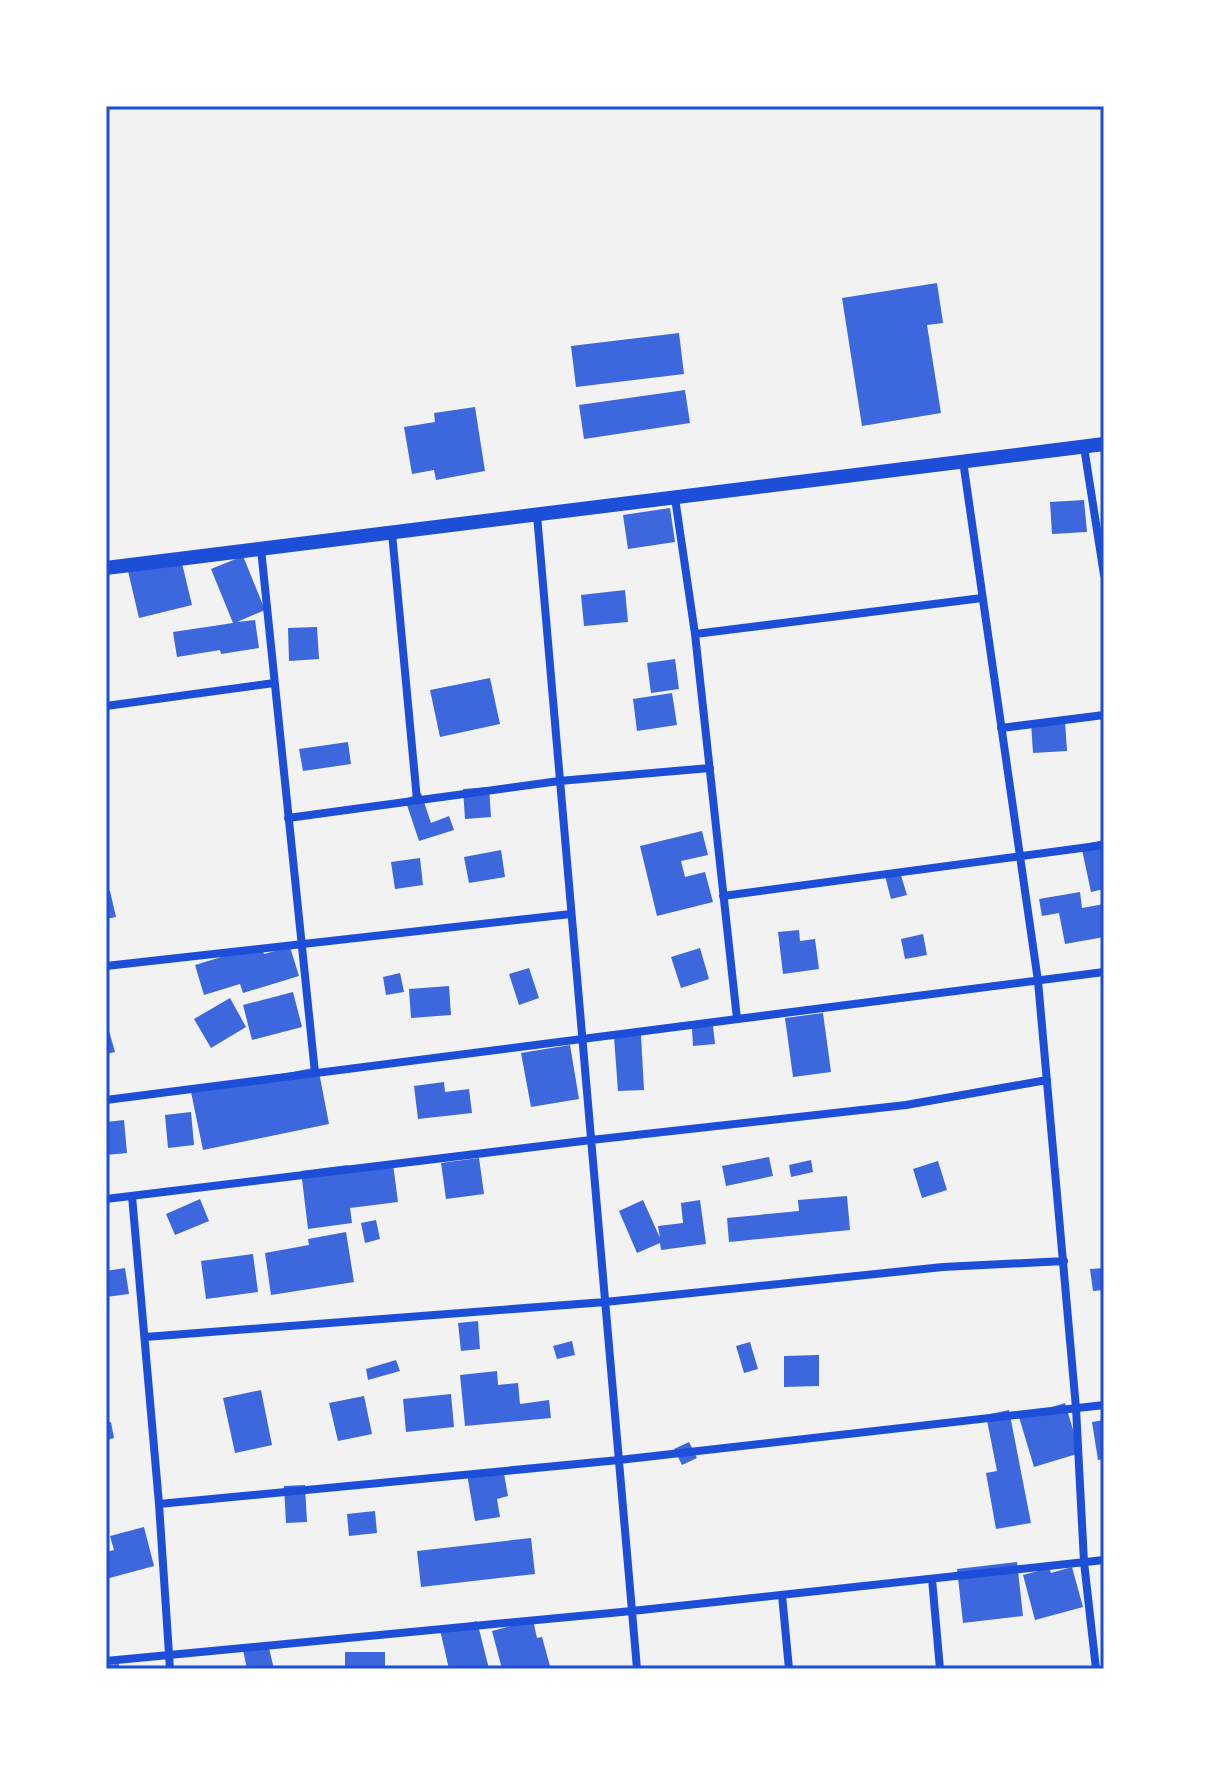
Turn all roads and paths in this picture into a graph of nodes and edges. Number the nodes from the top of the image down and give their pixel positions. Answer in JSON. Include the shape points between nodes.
{"nodes":[{"id":1,"x":1104,"y":444,"type":"edge"},
{"id":2,"x":1084,"y":447,"type":"junction"},
{"id":3,"x":963,"y":461,"type":"junction"},
{"id":4,"x":675,"y":498,"type":"junction"},
{"id":5,"x":537,"y":515,"type":"junction"},
{"id":6,"x":392,"y":533,"type":"junction"},
{"id":7,"x":261,"y":549,"type":"junction"},
{"id":8,"x":106,"y":568,"type":"edge"},
{"id":9,"x":1104,"y":575,"type":"edge"},
{"id":10,"x":982,"y":598,"type":"junction"},
{"id":11,"x":695,"y":634,"type":"junction"},
{"id":12,"x":274,"y":683,"type":"junction"},
{"id":13,"x":106,"y":706,"type":"edge"},
{"id":14,"x":1104,"y":715,"type":"edge"},
{"id":15,"x":1001,"y":728,"type":"junction"},
{"id":16,"x":710,"y":768,"type":"junction"},
{"id":17,"x":559,"y":781,"type":"junction"},
{"id":18,"x":417,"y":800,"type":"junction"},
{"id":19,"x":288,"y":818,"type":"junction"},
{"id":20,"x":1104,"y":845,"type":"edge"},
{"id":21,"x":1020,"y":856,"type":"junction"},
{"id":22,"x":723,"y":896,"type":"junction"},
{"id":23,"x":571,"y":914,"type":"junction"},
{"id":24,"x":300,"y":944,"type":"junction"},
{"id":25,"x":106,"y":966,"type":"edge"},
{"id":26,"x":1104,"y":972,"type":"edge"},
{"id":27,"x":1038,"y":981,"type":"junction"},
{"id":28,"x":737,"y":1019,"type":"junction"},
{"id":29,"x":582,"y":1039,"type":"junction"},
{"id":30,"x":315,"y":1073,"type":"junction"},
{"id":31,"x":1047,"y":1080,"type":"junction"},
{"id":32,"x":106,"y":1100,"type":"edge"},
{"id":33,"x":591,"y":1140,"type":"junction"},
{"id":34,"x":132,"y":1196,"type":"junction"},
{"id":35,"x":106,"y":1199,"type":"edge"},
{"id":36,"x":1064,"y":1261,"type":"junction"},
{"id":37,"x":605,"y":1302,"type":"junction"},
{"id":38,"x":145,"y":1337,"type":"junction"},
{"id":39,"x":1104,"y":1405,"type":"edge"},
{"id":40,"x":1076,"y":1408,"type":"junction"},
{"id":41,"x":619,"y":1460,"type":"junction"},
{"id":42,"x":159,"y":1504,"type":"junction"},
{"id":43,"x":1104,"y":1560,"type":"edge"},
{"id":44,"x":1084,"y":1562,"type":"junction"},
{"id":45,"x":932,"y":1579,"type":"junction"},
{"id":46,"x":782,"y":1595,"type":"junction"},
{"id":47,"x":632,"y":1611,"type":"junction"},
{"id":48,"x":169,"y":1653,"type":"junction"},
{"id":49,"x":106,"y":1661,"type":"edge"},
{"id":50,"x":170,"y":1669,"type":"edge"},
{"id":51,"x":637,"y":1669,"type":"edge"},
{"id":52,"x":789,"y":1669,"type":"edge"},
{"id":53,"x":940,"y":1669,"type":"edge"},
{"id":54,"x":1096,"y":1669,"type":"edge"}],
"edges":[{"from":1,"to":2,"type":"street"},
{"from":2,"to":3,"type":"street"},
{"from":2,"to":9,"type":"street"},
{"from":3,"to":4,"type":"street"},
{"from":3,"to":10,"type":"street"},
{"from":4,"to":5,"type":"street"},
{"from":4,"to":11,"type":"street"},
{"from":5,"to":6,"type":"street"},
{"from":5,"to":17,"type":"street"},
{"from":6,"to":7,"type":"street"},
{"from":6,"to":18,"type":"street"},
{"from":7,"to":8,"type":"street"},
{"from":7,"to":12,"type":"street"},
{"from":10,"to":11,"type":"street"},
{"from":10,"to":15,"type":"street"},
{"from":11,"to":16,"type":"street"},
{"from":12,"to":13,"type":"street"},
{"from":12,"to":19,"type":"street"},
{"from":14,"to":15,"type":"street"},
{"from":15,"to":21,"type":"street"},
{"from":16,"to":17,"type":"street"},
{"from":16,"to":22,"type":"street"},
{"from":17,"to":18,"type":"street"},
{"from":17,"to":23,"type":"street"},
{"from":18,"to":19,"type":"street"},
{"from":19,"to":24,"type":"street"},
{"from":20,"to":21,"type":"street"},
{"from":21,"to":22,"type":"street"},
{"from":21,"to":27,"type":"street"},
{"from":22,"to":28,"type":"street"},
{"from":23,"to":24,"type":"street"},
{"from":23,"to":29,"type":"street"},
{"from":24,"to":25,"type":"street"},
{"from":24,"to":30,"type":"street"},
{"from":26,"to":27,"type":"street"},
{"from":27,"to":28,"type":"street"},
{"from":27,"to":31,"type":"street"},
{"from":28,"to":29,"type":"street"},
{"from":29,"to":30,"type":"street"},
{"from":29,"to":33,"type":"street"},
{"from":30,"to":32,"type":"street"},
{"from":31,"to":33,"type":"street","via":[[906,1105]]},
{"from":31,"to":36,"type":"street"},
{"from":33,"to":34,"type":"street"},
{"from":33,"to":37,"type":"street"},
{"from":34,"to":35,"type":"street"},
{"from":34,"to":38,"type":"street"},
{"from":36,"to":37,"type":"street","via":[[943,1267]]},
{"from":36,"to":40,"type":"street"},
{"from":37,"to":38,"type":"street"},
{"from":37,"to":41,"type":"street"},
{"from":38,"to":42,"type":"street"},
{"from":39,"to":40,"type":"street"},
{"from":40,"to":41,"type":"street"},
{"from":40,"to":44,"type":"street"},
{"from":41,"to":42,"type":"street"},
{"from":41,"to":47,"type":"street"},
{"from":42,"to":48,"type":"street"},
{"from":43,"to":44,"type":"street"},
{"from":44,"to":45,"type":"street"},
{"from":44,"to":54,"type":"street"},
{"from":45,"to":46,"type":"street"},
{"from":45,"to":53,"type":"street"},
{"from":46,"to":47,"type":"street"},
{"from":46,"to":52,"type":"street"},
{"from":47,"to":48,"type":"street"},
{"from":47,"to":51,"type":"street"},
{"from":48,"to":49,"type":"street"},
{"from":48,"to":50,"type":"street"}]}
